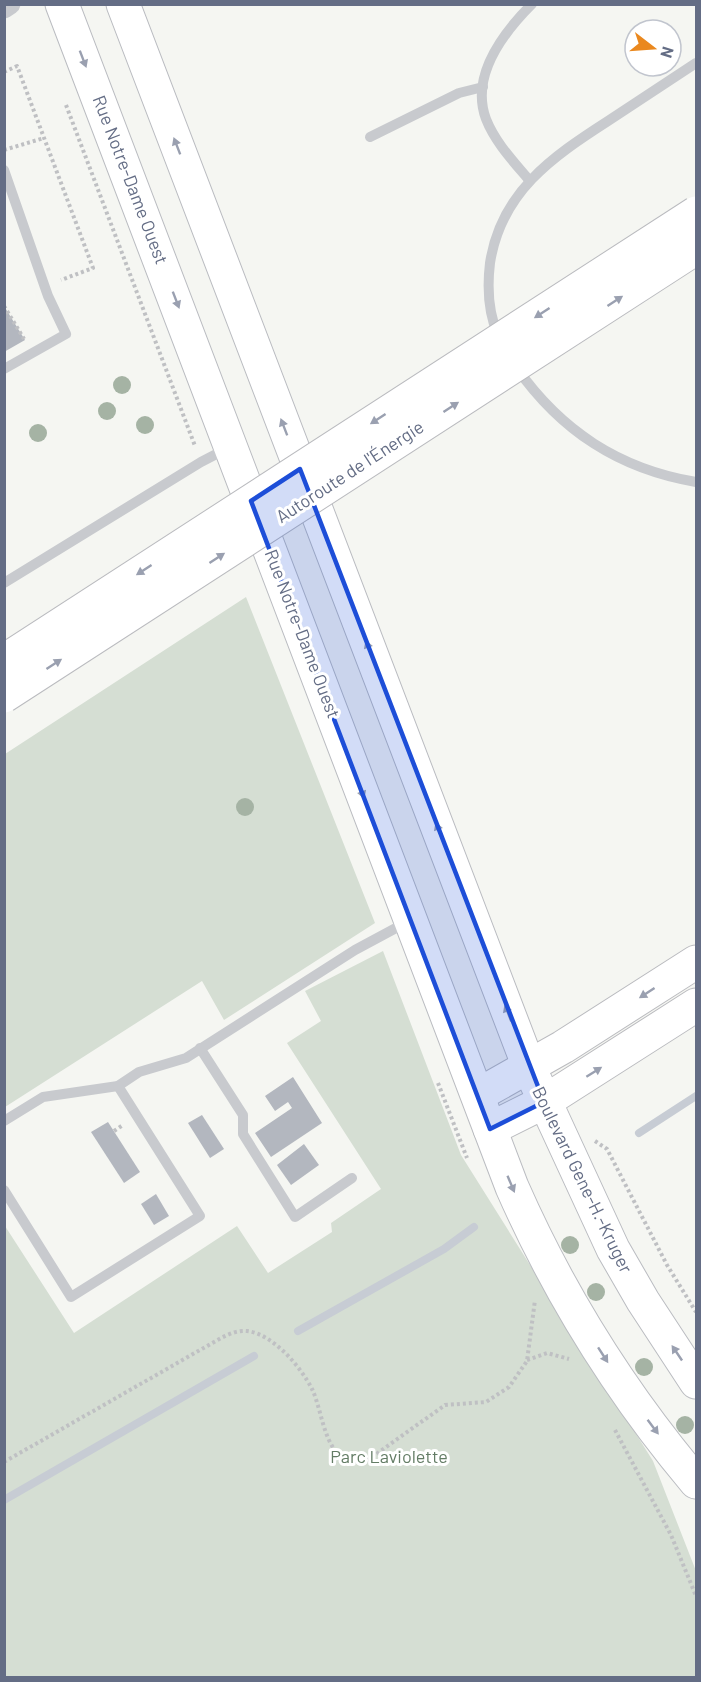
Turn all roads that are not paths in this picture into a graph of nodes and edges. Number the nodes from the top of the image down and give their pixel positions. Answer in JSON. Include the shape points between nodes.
{"nodes":[{"id":1,"x":10,"y":4,"type":"edge"},
{"id":2,"x":62,"y":4,"type":"edge"},
{"id":3,"x":123,"y":4,"type":"edge"},
{"id":4,"x":532,"y":4,"type":"edge"},
{"id":5,"x":4,"y":8,"type":"edge"},
{"id":6,"x":696,"y":63,"type":"edge"},
{"id":7,"x":483,"y":87,"type":"junction"},
{"id":8,"x":370,"y":137,"type":"dead end"},
{"id":9,"x":4,"y":170,"type":"edge"},
{"id":10,"x":529,"y":180,"type":"junction"},
{"id":11,"x":696,"y":213,"type":"edge"},
{"id":12,"x":696,"y":248,"type":"edge"},
{"id":13,"x":4,"y":369,"type":"edge"},
{"id":14,"x":231,"y":447,"type":"junction"},
{"id":15,"x":696,"y":482,"type":"edge"},
{"id":16,"x":4,"y":583,"type":"edge"},
{"id":17,"x":4,"y":660,"type":"edge"},
{"id":18,"x":4,"y":696,"type":"edge"},
{"id":19,"x":411,"y":920,"type":"junction"},
{"id":20,"x":696,"y":962,"type":"edge"},
{"id":21,"x":696,"y":1005,"type":"edge"},
{"id":22,"x":200,"y":1048,"type":"junction"},
{"id":23,"x":529,"y":1067,"type":"junction"},
{"id":24,"x":118,"y":1086,"type":"junction"},
{"id":25,"x":478,"y":1095,"type":"junction"},
{"id":26,"x":544,"y":1102,"type":"junction"},
{"id":27,"x":4,"y":1121,"type":"edge"},
{"id":28,"x":490,"y":1129,"type":"junction"},
{"id":29,"x":352,"y":1178,"type":"dead end"},
{"id":30,"x":4,"y":1190,"type":"edge"},
{"id":31,"x":696,"y":1382,"type":"edge"},
{"id":32,"x":689,"y":1473,"type":"edge"},
{"id":33,"x":696,"y":1509,"type":"edge"}],
"edges":[{"from":1,"to":5,"type":"street"},
{"from":2,"to":14,"type":"main road","name":"Rue Notre-Dame Ouest","one_way":true},
{"from":23,"to":3,"type":"main road","one_way":true},
{"from":4,"to":7,"type":"lane","via":[[504,37],[487,68]]},
{"from":6,"to":10,"type":"lane","via":[[568,147]]},
{"from":7,"to":8,"type":"lane","via":[[459,93]]},
{"from":7,"to":10,"type":"lane","via":[[487,121],[498,142]]},
{"from":9,"to":13,"type":"lane","via":[[44,286],[66,334]]},
{"from":10,"to":15,"type":"lane","via":[[501,224],[489,271],[491,317],[507,354],[556,415],[596,448],[640,468]]},
{"from":11,"to":17,"type":"main road","name":"Autoroute de l'Énergie","one_way":true,"bridge":true},
{"from":18,"to":12,"type":"main road","name":"Autoroute de l'Énergie","one_way":true,"bridge":true},
{"from":14,"to":16,"type":"lane"},
{"from":14,"to":19,"type":"main road","name":"Rue Notre-Dame Ouest","one_way":true},
{"from":19,"to":22,"type":"lane","via":[[355,950]]},
{"from":19,"to":25,"type":"main road","name":"Rue Notre-Dame Ouest"},
{"from":20,"to":23,"type":"main road","one_way":true},
{"from":26,"to":21,"type":"main road","one_way":true},
{"from":22,"to":24,"type":"lane","via":[[186,1058],[139,1072]]},
{"from":22,"to":29,"type":"lane","via":[[243,1115],[243,1134],[295,1216]]},
{"from":23,"to":25,"type":"main road"},
{"from":23,"to":26,"type":"main road","name":"Boulevard Gene-H.-Kruger"},
{"from":24,"to":27,"type":"lane","via":[[43,1097]]},
{"from":24,"to":30,"type":"lane","via":[[200,1216],[71,1297]]},
{"from":25,"to":28,"type":"main road","name":"Rue Notre-Dame Ouest"},
{"from":26,"to":28,"type":"main road"},
{"from":31,"to":26,"type":"main road","name":"Boulevard Gene-H.-Kruger","one_way":true,"via":[[613,1249]]},
{"from":28,"to":32,"type":"main road","one_way":true,"via":[[525,1216],[574,1308],[618,1379]]},
{"from":32,"to":33,"type":"main road"}]}
